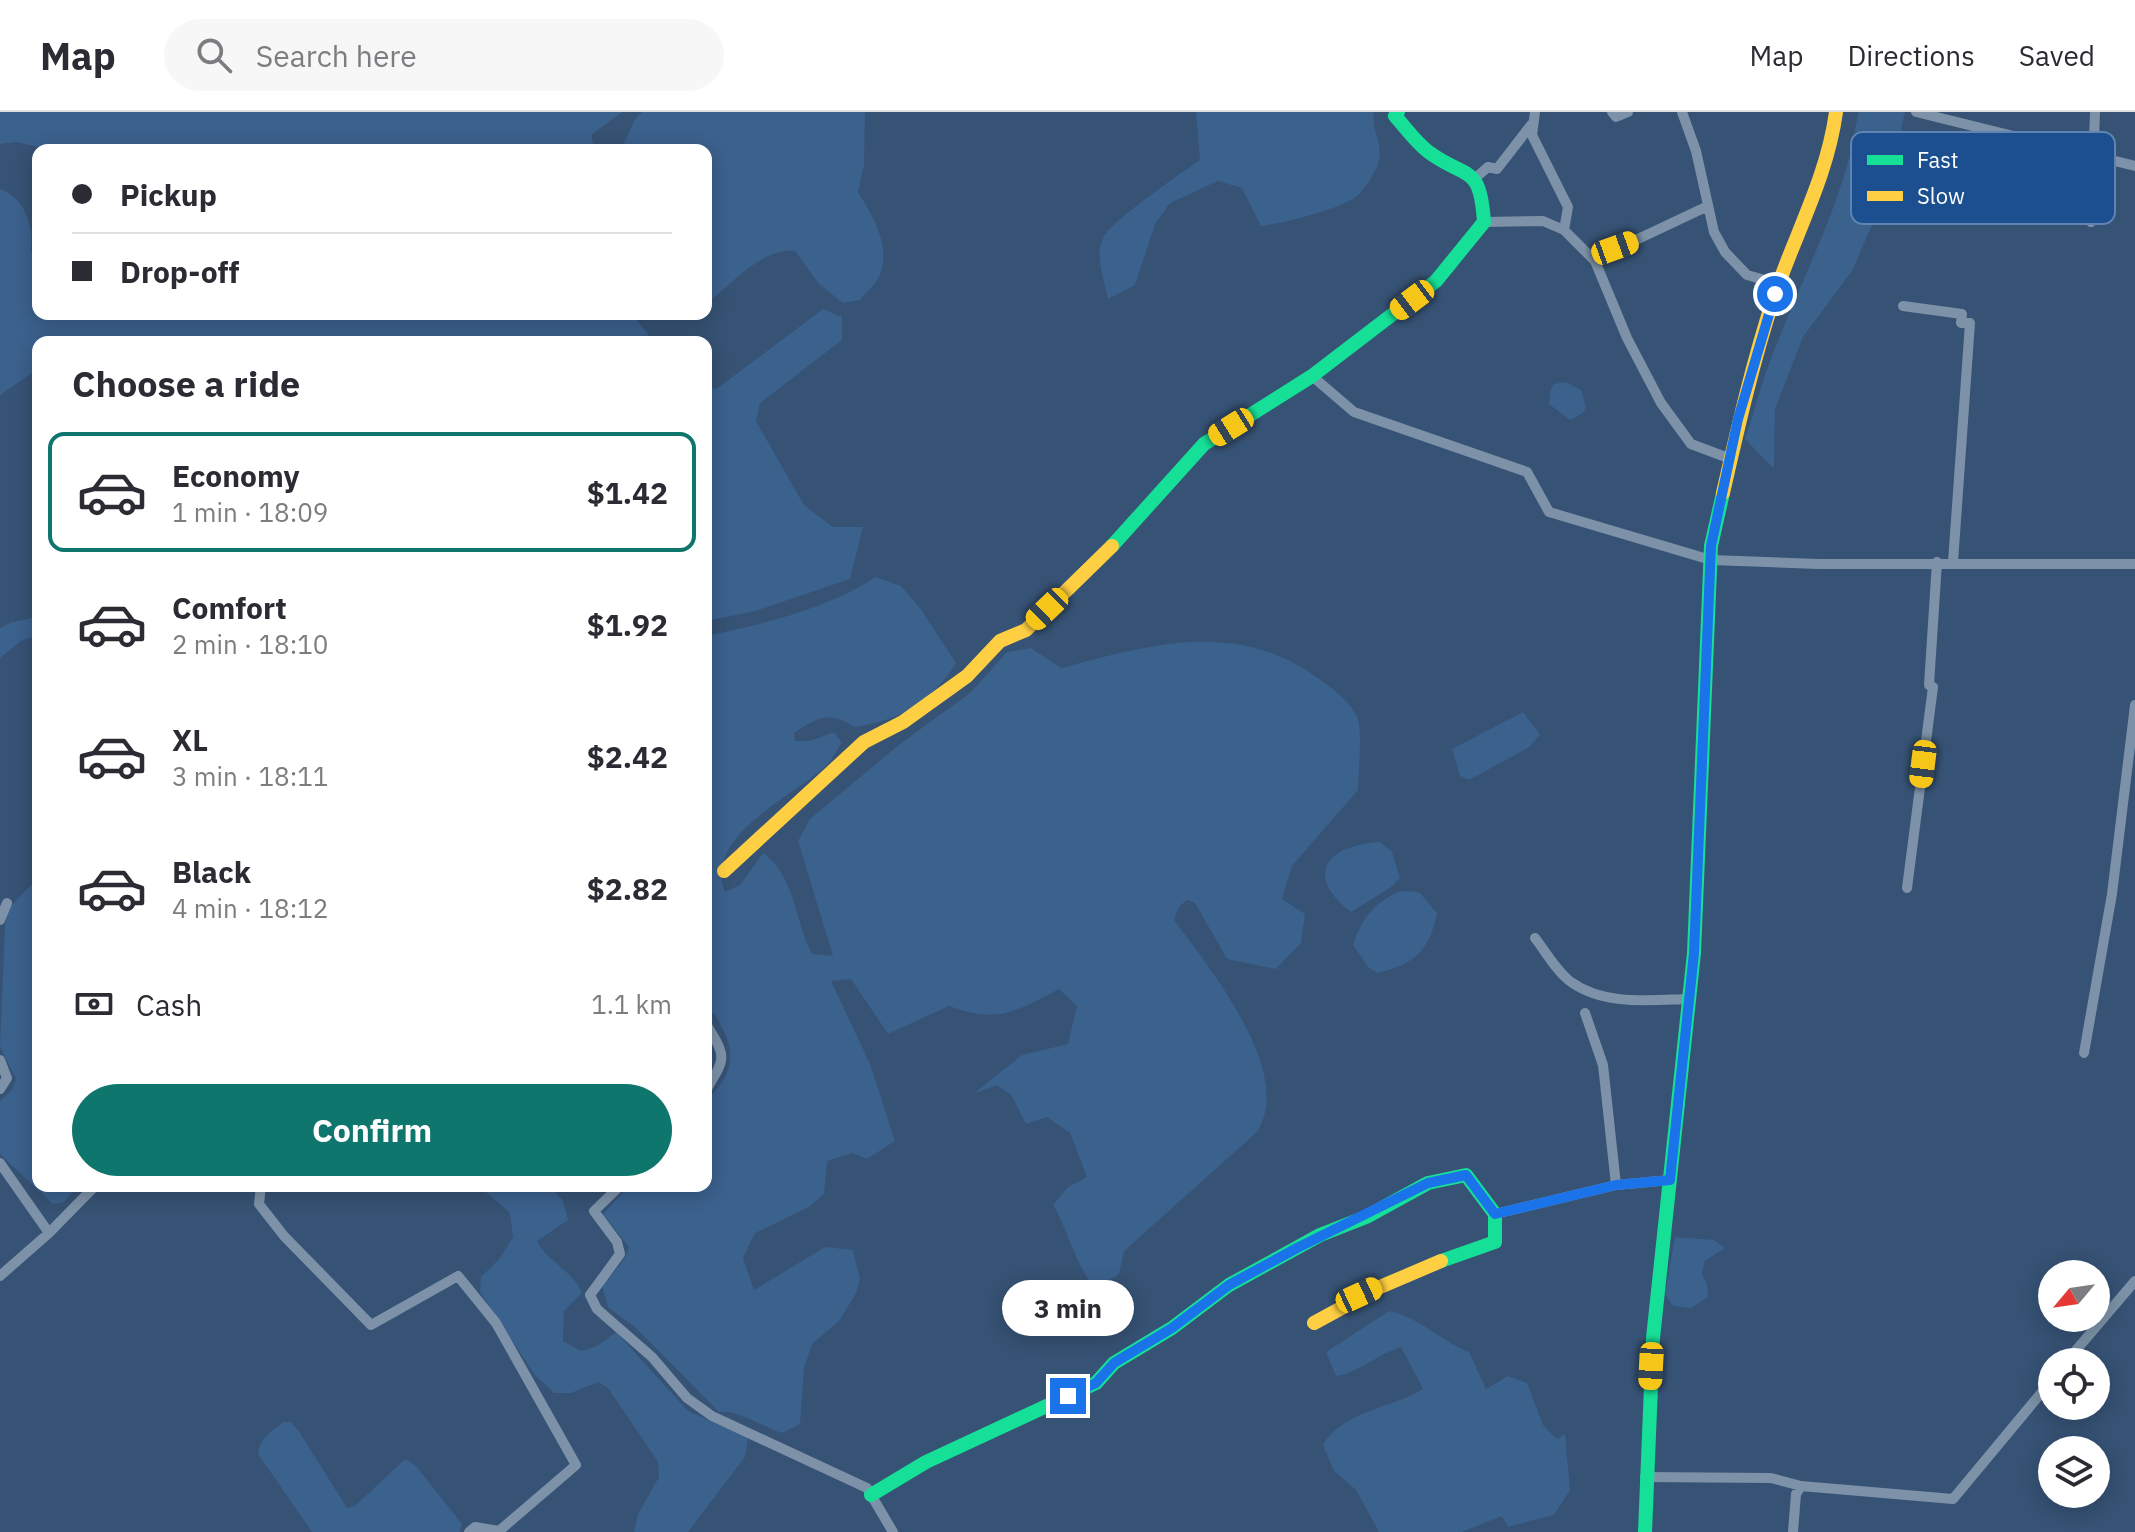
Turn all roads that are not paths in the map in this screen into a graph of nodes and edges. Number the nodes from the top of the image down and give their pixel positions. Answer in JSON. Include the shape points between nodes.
{"nodes":[{"id":1,"x":1398,"y":112,"type":"edge"},
{"id":2,"x":1535,"y":112,"type":"edge"},
{"id":3,"x":1612,"y":112,"type":"edge"},
{"id":4,"x":1628,"y":112,"type":"edge"},
{"id":5,"x":1682,"y":112,"type":"edge"},
{"id":6,"x":1836,"y":112,"type":"edge"},
{"id":7,"x":1916,"y":112,"type":"edge"},
{"id":8,"x":2095,"y":112,"type":"edge"},
{"id":9,"x":1531,"y":125,"type":"junction"},
{"id":10,"x":1998,"y":132,"type":"edge"},
{"id":11,"x":2094,"y":132,"type":"edge"},
{"id":12,"x":2115,"y":161,"type":"edge"},
{"id":13,"x":2135,"y":166,"type":"edge"},
{"id":14,"x":1473,"y":180,"type":"junction"},
{"id":15,"x":1708,"y":206,"type":"junction"},
{"id":16,"x":1484,"y":222,"type":"junction"},
{"id":17,"x":1564,"y":230,"type":"junction"},
{"id":18,"x":1591,"y":257,"type":"junction"},
{"id":19,"x":1779,"y":284,"type":"junction"},
{"id":20,"x":1903,"y":306,"type":"dead end"},
{"id":21,"x":1312,"y":376,"type":"junction"},
{"id":22,"x":1731,"y":459,"type":"junction"},
{"id":23,"x":1711,"y":560,"type":"junction"},
{"id":24,"x":1937,"y":562,"type":"junction"},
{"id":25,"x":1953,"y":562,"type":"junction"},
{"id":26,"x":2135,"y":564,"type":"edge"},
{"id":27,"x":2135,"y":705,"type":"edge"},
{"id":28,"x":724,"y":871,"type":"dead end"},
{"id":29,"x":1907,"y":888,"type":"dead end"},
{"id":30,"x":7,"y":903,"type":"dead end"},
{"id":31,"x":0,"y":920,"type":"edge"},
{"id":32,"x":1535,"y":938,"type":"dead end"},
{"id":33,"x":1689,"y":999,"type":"junction"},
{"id":34,"x":1585,"y":1013,"type":"dead end"},
{"id":35,"x":712,"y":1034,"type":"edge"},
{"id":36,"x":2084,"y":1053,"type":"dead end"},
{"id":37,"x":0,"y":1060,"type":"edge"},
{"id":38,"x":712,"y":1080,"type":"edge"},
{"id":39,"x":0,"y":1089,"type":"edge"},
{"id":40,"x":0,"y":1163,"type":"edge"},
{"id":41,"x":1670,"y":1180,"type":"junction"},
{"id":42,"x":1616,"y":1185,"type":"junction"},
{"id":43,"x":89,"y":1192,"type":"edge"},
{"id":44,"x":260,"y":1192,"type":"edge"},
{"id":45,"x":614,"y":1192,"type":"edge"},
{"id":46,"x":1495,"y":1214,"type":"junction"},
{"id":47,"x":49,"y":1233,"type":"junction"},
{"id":48,"x":0,"y":1276,"type":"edge"},
{"id":49,"x":2135,"y":1281,"type":"edge"},
{"id":50,"x":1314,"y":1323,"type":"dead end"},
{"id":51,"x":2078,"y":1348,"type":"edge"},
{"id":52,"x":2038,"y":1397,"type":"edge"},
{"id":53,"x":1645,"y":1477,"type":"junction"},
{"id":54,"x":1801,"y":1486,"type":"junction"},
{"id":55,"x":871,"y":1495,"type":"junction"},
{"id":56,"x":469,"y":1532,"type":"edge"},
{"id":57,"x":893,"y":1532,"type":"edge"},
{"id":58,"x":1645,"y":1532,"type":"edge"},
{"id":59,"x":1793,"y":1532,"type":"edge"}],
"edges":[{"from":1,"to":14,"type":"street","via":[[1395,116],[1430,153],[1466,170]]},
{"from":2,"to":9,"type":"street"},
{"from":3,"to":4,"type":"street","via":[[1616,117]]},
{"from":5,"to":15,"type":"street"},
{"from":6,"to":19,"type":"street","via":[[1831,150]]},
{"from":7,"to":10,"type":"street"},
{"from":8,"to":11,"type":"street"},
{"from":9,"to":14,"type":"street","via":[[1497,169],[1488,167]]},
{"from":9,"to":17,"type":"street","via":[[1568,207]]},
{"from":12,"to":13,"type":"street"},
{"from":14,"to":16,"type":"street","via":[[1482,194]]},
{"from":15,"to":18,"type":"street"},
{"from":15,"to":19,"type":"street","via":[[1725,252],[1747,275]]},
{"from":16,"to":17,"type":"street","via":[[1543,221]]},
{"from":16,"to":21,"type":"street","via":[[1436,281]]},
{"from":17,"to":18,"type":"street"},
{"from":18,"to":22,"type":"street","via":[[1661,403],[1691,444]]},
{"from":19,"to":22,"type":"street"},
{"from":20,"to":25,"type":"street","via":[[1962,314],[1961,323],[1970,323]]},
{"from":21,"to":23,"type":"street","via":[[1354,412],[1527,472],[1549,512]]},
{"from":21,"to":28,"type":"street","via":[[1204,444],[1132,527],[1026,630],[1000,641],[967,676],[903,722],[864,742]]},
{"from":22,"to":23,"type":"street"},
{"from":23,"to":24,"type":"street"},
{"from":23,"to":33,"type":"street"},
{"from":24,"to":25,"type":"street"},
{"from":24,"to":29,"type":"street","via":[[1929,685],[1933,687]]},
{"from":25,"to":26,"type":"street"},
{"from":27,"to":36,"type":"street","via":[[2112,894]]},
{"from":30,"to":31,"type":"street"},
{"from":32,"to":33,"type":"street","via":[[1569,981],[1596,995],[1635,1001]]},
{"from":33,"to":41,"type":"street"},
{"from":34,"to":42,"type":"street","via":[[1603,1065]]},
{"from":35,"to":38,"type":"street","via":[[723,1063]]},
{"from":37,"to":39,"type":"street","via":[[7,1078]]},
{"from":40,"to":47,"type":"street"},
{"from":41,"to":42,"type":"street"},
{"from":41,"to":53,"type":"street"},
{"from":42,"to":46,"type":"street"},
{"from":43,"to":47,"type":"street"},
{"from":44,"to":56,"type":"street","via":[[259,1204],[284,1236],[371,1325],[458,1276],[496,1323],[576,1465],[499,1531],[475,1527]]},
{"from":45,"to":55,"type":"street","via":[[594,1211],[620,1254],[590,1295],[597,1309],[712,1416],[867,1488]]},
{"from":46,"to":50,"type":"street","via":[[1495,1242],[1419,1267]]},
{"from":46,"to":55,"type":"street","via":[[1466,1175],[1428,1183],[1229,1285],[1114,1363],[1096,1383],[926,1462]]},
{"from":47,"to":48,"type":"street"},
{"from":49,"to":51,"type":"street"},
{"from":52,"to":54,"type":"street","via":[[1953,1499]]},
{"from":53,"to":54,"type":"street","via":[[1771,1478]]},
{"from":53,"to":58,"type":"street"},
{"from":54,"to":59,"type":"street"},
{"from":55,"to":57,"type":"street"}]}
